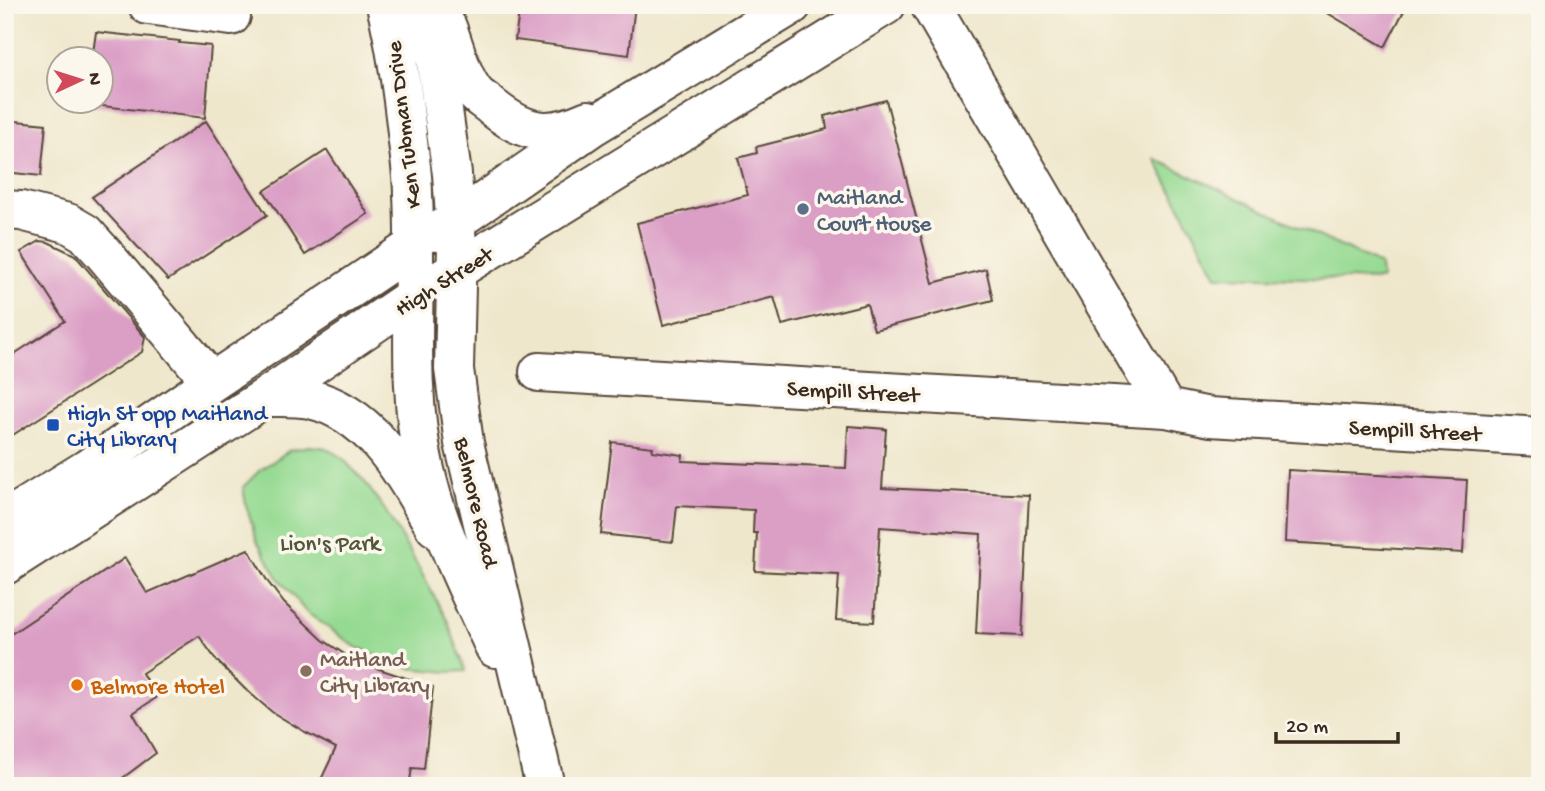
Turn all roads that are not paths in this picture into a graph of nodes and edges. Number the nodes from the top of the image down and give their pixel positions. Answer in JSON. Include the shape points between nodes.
{"nodes":[{"id":1,"x":148,"y":5,"type":"edge"},
{"id":2,"x":386,"y":5,"type":"edge"},
{"id":3,"x":422,"y":5,"type":"edge"},
{"id":4,"x":439,"y":5,"type":"edge"},
{"id":5,"x":792,"y":5,"type":"edge"},
{"id":6,"x":886,"y":5,"type":"edge"},
{"id":7,"x":930,"y":5,"type":"edge"},
{"id":8,"x":231,"y":16,"type":"dead end"},
{"id":9,"x":649,"y":92,"type":"junction"},
{"id":10,"x":5,"y":210,"type":"edge"},
{"id":11,"x":456,"y":221,"type":"junction"},
{"id":12,"x":414,"y":246,"type":"junction"},
{"id":13,"x":457,"y":270,"type":"junction"},
{"id":14,"x":413,"y":297,"type":"junction"},
{"id":15,"x":539,"y":372,"type":"dead end"},
{"id":16,"x":212,"y":382,"type":"junction"},
{"id":17,"x":266,"y":397,"type":"junction"},
{"id":18,"x":1166,"y":408,"type":"junction"},
{"id":19,"x":1540,"y":437,"type":"edge"},
{"id":20,"x":97,"y":483,"type":"junction"},
{"id":21,"x":5,"y":520,"type":"edge"},
{"id":22,"x":455,"y":560,"type":"junction"},
{"id":23,"x":5,"y":565,"type":"edge"},
{"id":24,"x":533,"y":729,"type":"junction"},
{"id":25,"x":545,"y":786,"type":"edge"}],
"edges":[{"from":1,"to":8,"type":"street"},
{"from":2,"to":12,"type":"street","name":"Ken Tubman Drive","via":[[403,95]]},
{"from":3,"to":11,"type":"street","name":"Ken Tubman Drive","via":[[444,108]]},
{"from":4,"to":9,"type":"street","via":[[475,93],[522,127],[571,128]]},
{"from":5,"to":9,"type":"street","name":"High Street"},
{"from":6,"to":13,"type":"street","name":"High Street"},
{"from":7,"to":18,"type":"street"},
{"from":9,"to":11,"type":"street","name":"High Street"},
{"from":10,"to":16,"type":"street","via":[[68,223],[85,233]]},
{"from":11,"to":12,"type":"street","name":"High Street"},
{"from":11,"to":13,"type":"street","name":"Ken Tubman Drive"},
{"from":12,"to":14,"type":"street","name":"Ken Tubman Drive"},
{"from":12,"to":16,"type":"street","name":"High Street"},
{"from":13,"to":14,"type":"street","name":"High Street"},
{"from":13,"to":24,"type":"street","name":"Belmore Road","via":[[454,369],[464,443]]},
{"from":14,"to":17,"type":"street","name":"High Street"},
{"from":14,"to":22,"type":"street","name":"Belmore Road","via":[[413,372],[425,470]]},
{"from":15,"to":18,"type":"street","name":"Sempill Street"},
{"from":16,"to":20,"type":"street","name":"High Street"},
{"from":17,"to":20,"type":"street","name":"High Street"},
{"from":17,"to":22,"type":"street","via":[[323,403],[370,431],[409,483]]},
{"from":18,"to":19,"type":"street","name":"Sempill Street","via":[[1210,417]]},
{"from":20,"to":21,"type":"street","name":"High Street"},
{"from":20,"to":23,"type":"street","name":"High Street"},
{"from":22,"to":24,"type":"street","name":"Belmore Road"},
{"from":24,"to":25,"type":"street","name":"Belmore Road"}]}
